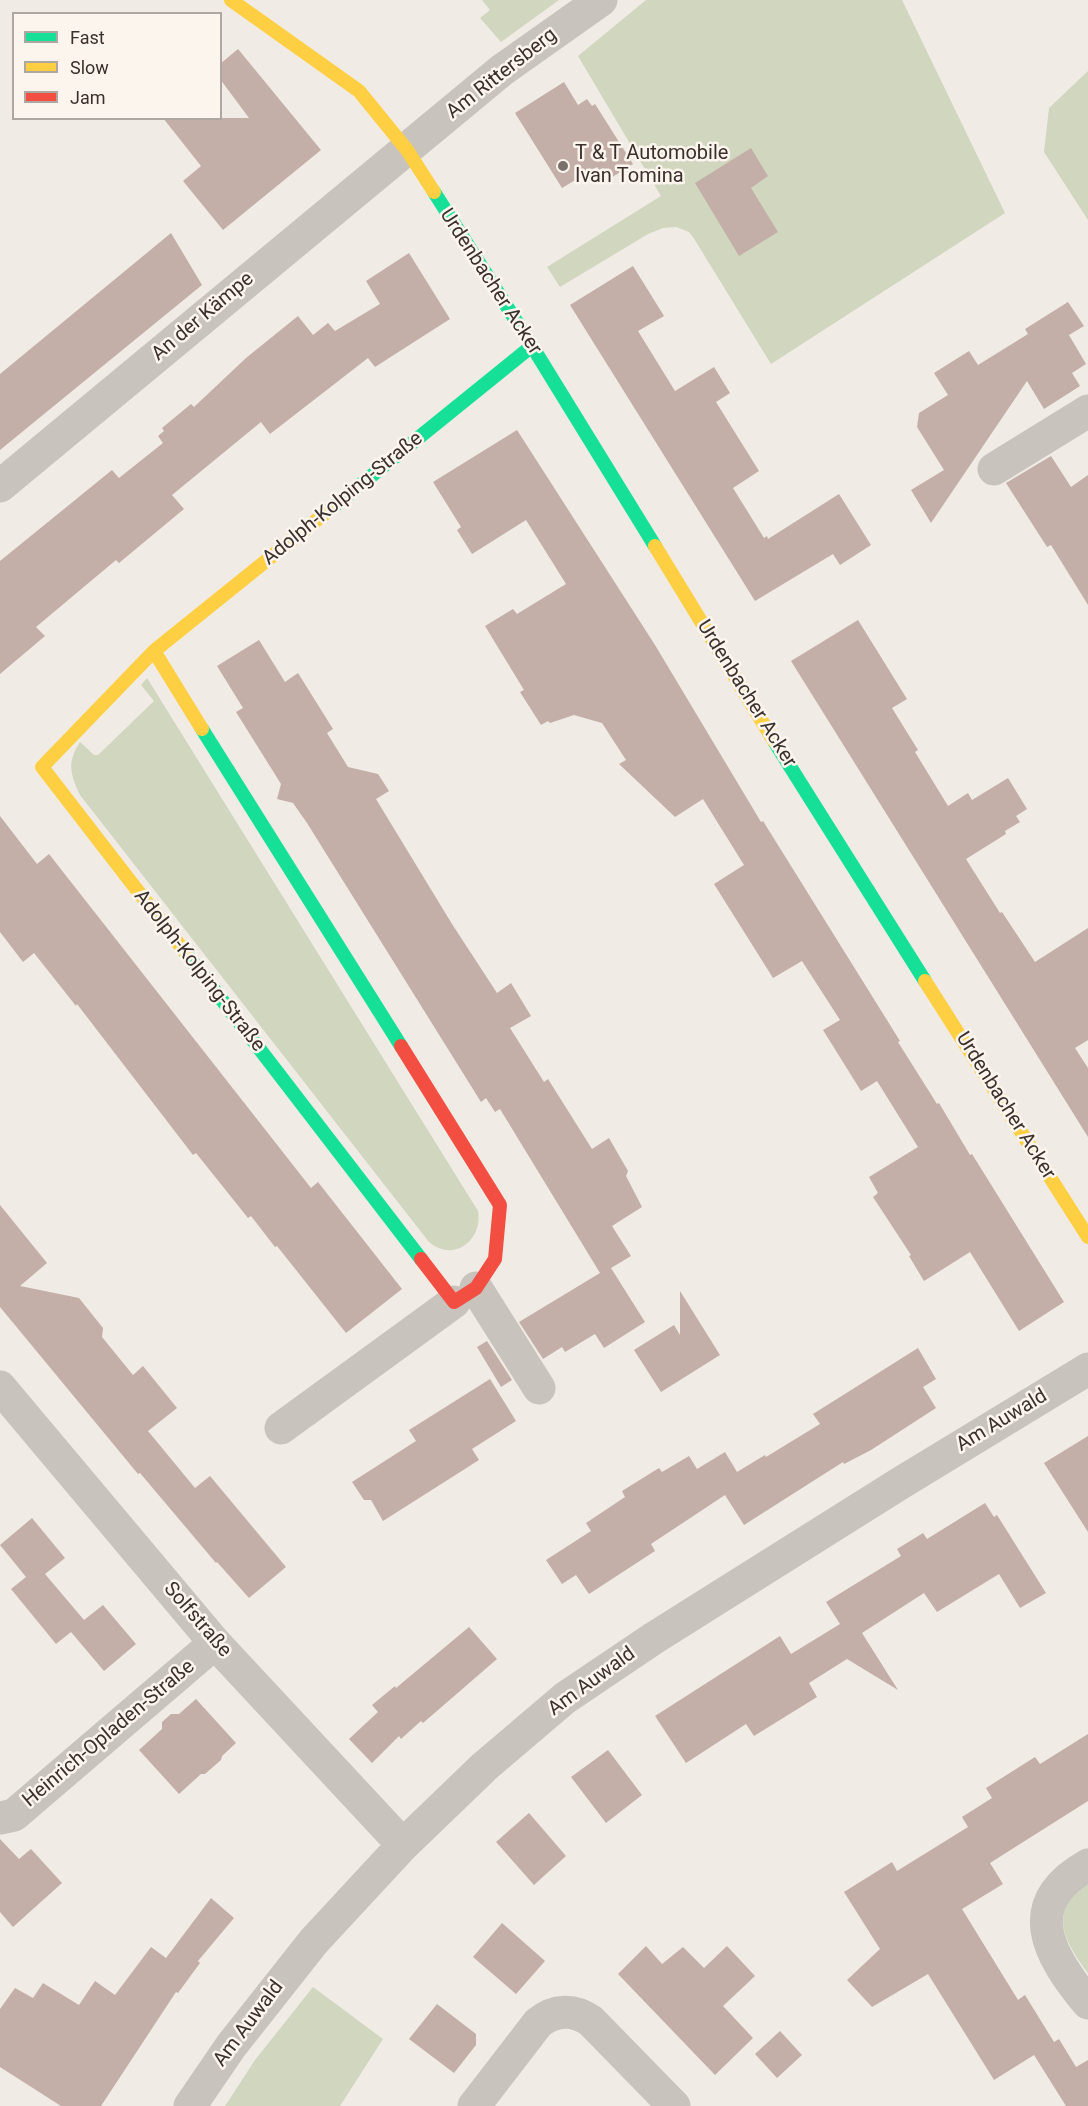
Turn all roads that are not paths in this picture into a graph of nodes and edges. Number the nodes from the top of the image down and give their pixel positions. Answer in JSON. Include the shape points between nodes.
{"nodes":[{"id":1,"x":231,"y":0,"type":"edge"},
{"id":2,"x":600,"y":0,"type":"edge"},
{"id":3,"x":406,"y":150,"type":"junction"},
{"id":4,"x":531,"y":346,"type":"junction"},
{"id":5,"x":1088,"y":411,"type":"edge"},
{"id":6,"x":994,"y":469,"type":"dead end"},
{"id":7,"x":0,"y":486,"type":"edge"},
{"id":8,"x":154,"y":651,"type":"junction"},
{"id":9,"x":1088,"y":1237,"type":"edge"},
{"id":10,"x":465,"y":1295,"type":"junction"},
{"id":11,"x":1088,"y":1369,"type":"edge"},
{"id":12,"x":0,"y":1387,"type":"edge"},
{"id":13,"x":539,"y":1388,"type":"dead end"},
{"id":14,"x":280,"y":1428,"type":"dead end"},
{"id":15,"x":215,"y":1643,"type":"junction"},
{"id":16,"x":0,"y":1818,"type":"edge"},
{"id":17,"x":403,"y":1845,"type":"junction"},
{"id":18,"x":1088,"y":1865,"type":"edge"},
{"id":19,"x":1088,"y":2003,"type":"edge"},
{"id":20,"x":190,"y":2106,"type":"edge"},
{"id":21,"x":474,"y":2106,"type":"edge"},
{"id":22,"x":674,"y":2106,"type":"edge"}],
"edges":[{"from":1,"to":3,"type":"street","name":"Urdenbacher Acker","via":[[359,91]]},
{"from":2,"to":3,"type":"street","name":"Am Rittersberg","via":[[502,70]]},
{"from":3,"to":4,"type":"street","name":"Urdenbacher Acker"},
{"from":3,"to":7,"type":"street","name":"An der Kämpe"},
{"from":4,"to":8,"type":"street","name":"Adolph-Kolping-Straße"},
{"from":4,"to":9,"type":"street","name":"Urdenbacher Acker","via":[[811,800]]},
{"from":5,"to":6,"type":"street"},
{"from":8,"to":10,"type":"street","via":[[500,1205],[495,1259]]},
{"from":8,"to":10,"type":"street","name":"Adolph-Kolping-Straße","via":[[42,767]]},
{"from":10,"to":13,"type":"street","name":"Adolph-Kolping-Straße"},
{"from":10,"to":14,"type":"street"},
{"from":11,"to":17,"type":"street","name":"Am Auwald","via":[[713,1601],[565,1698],[484,1767]]},
{"from":12,"to":15,"type":"street","name":"Solfstraße"},
{"from":15,"to":16,"type":"street","name":"Heinrich-Opladen-Straße","via":[[14,1815]]},
{"from":15,"to":17,"type":"street","name":"Solfstraße"},
{"from":17,"to":20,"type":"street","name":"Am Auwald","via":[[279,1983]]},
{"from":18,"to":19,"type":"street","via":[[1069,1877],[1051,1897],[1046,1915],[1051,1948]]},
{"from":21,"to":22,"type":"street","via":[[538,2023],[561,2012],[576,2013],[591,2021]]}]}
